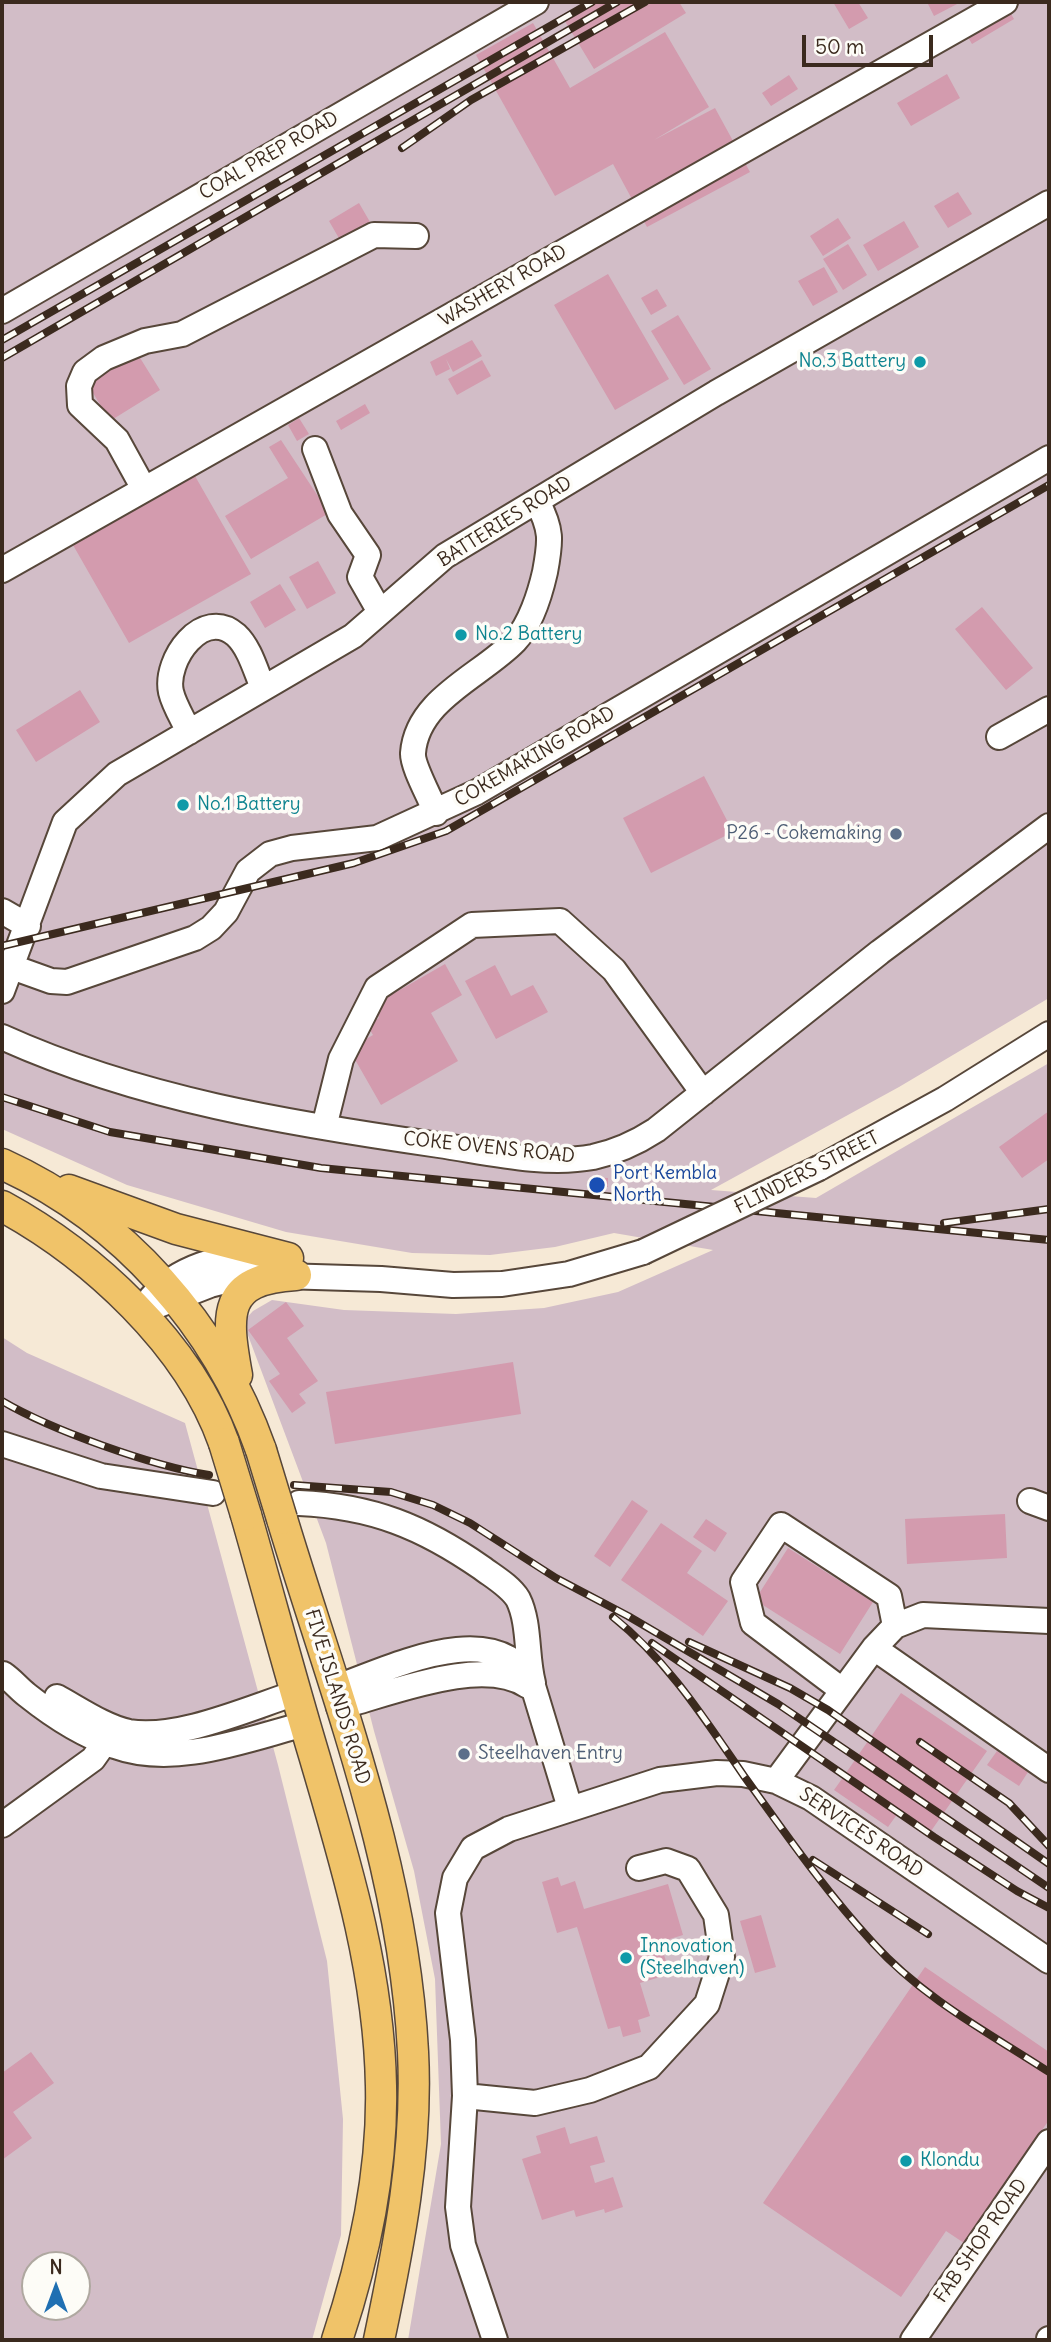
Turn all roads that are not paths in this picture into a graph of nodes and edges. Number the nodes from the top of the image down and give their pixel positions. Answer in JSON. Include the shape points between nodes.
{"nodes":[{"id":1,"x":536,"y":2,"type":"edge"},
{"id":2,"x":1005,"y":2,"type":"edge"},
{"id":3,"x":1049,"y":203,"type":"edge"},
{"id":4,"x":416,"y":236,"type":"dead end"},
{"id":5,"x":2,"y":311,"type":"edge"},
{"id":6,"x":315,"y":449,"type":"dead end"},
{"id":7,"x":1049,"y":458,"type":"edge"},
{"id":8,"x":144,"y":489,"type":"junction"},
{"id":9,"x":537,"y":501,"type":"junction"},
{"id":10,"x":2,"y":570,"type":"edge"},
{"id":11,"x":380,"y":612,"type":"junction"},
{"id":12,"x":263,"y":688,"type":"junction"},
{"id":13,"x":1049,"y":709,"type":"edge"},
{"id":14,"x":189,"y":732,"type":"junction"},
{"id":15,"x":999,"y":737,"type":"dead end"},
{"id":16,"x":436,"y":813,"type":"junction"},
{"id":17,"x":1049,"y":826,"type":"edge"},
{"id":18,"x":2,"y":911,"type":"edge"},
{"id":19,"x":27,"y":926,"type":"junction"},
{"id":20,"x":12,"y":967,"type":"junction"},
{"id":21,"x":2,"y":990,"type":"edge"},
{"id":22,"x":1049,"y":1034,"type":"edge"},
{"id":23,"x":2,"y":1037,"type":"edge"},
{"id":24,"x":703,"y":1093,"type":"junction"},
{"id":25,"x":324,"y":1127,"type":"junction"},
{"id":26,"x":7,"y":1166,"type":"edge"},
{"id":27,"x":2,"y":1206,"type":"edge"},
{"id":28,"x":292,"y":1267,"type":"junction"},
{"id":29,"x":170,"y":1291,"type":"junction"},
{"id":30,"x":138,"y":1313,"type":"junction"},
{"id":31,"x":241,"y":1398,"type":"junction"},
{"id":32,"x":2,"y":1444,"type":"edge"},
{"id":33,"x":213,"y":1493,"type":"dead end"},
{"id":34,"x":291,"y":1511,"type":"junction"},
{"id":35,"x":1049,"y":1621,"type":"edge"},
{"id":36,"x":895,"y":1626,"type":"junction"},
{"id":37,"x":874,"y":1648,"type":"junction"},
{"id":38,"x":2,"y":1673,"type":"edge"},
{"id":39,"x":842,"y":1690,"type":"junction"},
{"id":40,"x":296,"y":1693,"type":"junction"},
{"id":41,"x":536,"y":1694,"type":"junction"},
{"id":42,"x":336,"y":1698,"type":"junction"},
{"id":43,"x":305,"y":1724,"type":"junction"},
{"id":44,"x":110,"y":1735,"type":"junction"},
{"id":45,"x":1049,"y":1770,"type":"edge"},
{"id":46,"x":776,"y":1781,"type":"junction"},
{"id":47,"x":570,"y":1808,"type":"junction"},
{"id":48,"x":2,"y":1825,"type":"edge"},
{"id":49,"x":639,"y":1868,"type":"dead end"},
{"id":50,"x":1049,"y":1961,"type":"edge"},
{"id":51,"x":465,"y":2096,"type":"junction"},
{"id":52,"x":1049,"y":2142,"type":"edge"},
{"id":53,"x":338,"y":2340,"type":"edge"},
{"id":54,"x":379,"y":2340,"type":"edge"},
{"id":55,"x":495,"y":2340,"type":"edge"},
{"id":56,"x":913,"y":2340,"type":"edge"}],
"edges":[{"from":1,"to":5,"type":"street","name":"COAL PREP ROAD"},
{"from":2,"to":8,"type":"street","name":"WASHERY ROAD"},
{"from":3,"to":9,"type":"street","name":"BATTERIES ROAD"},
{"from":4,"to":8,"type":"street","via":[[374,235],[182,334],[127,347],[85,372],[79,386],[80,405],[117,440]]},
{"from":6,"to":11,"type":"street","via":[[340,513],[368,555],[360,577]]},
{"from":7,"to":16,"type":"street","name":"COKEMAKING ROAD"},
{"from":8,"to":10,"type":"street","name":"WASHERY ROAD"},
{"from":9,"to":11,"type":"street","name":"BATTERIES ROAD","via":[[445,556]]},
{"from":9,"to":16,"type":"street","via":[[550,527],[541,592],[516,639],[454,689],[420,724],[413,755]]},
{"from":11,"to":12,"type":"street","name":"BATTERIES ROAD","via":[[353,636]]},
{"from":12,"to":14,"type":"street","name":"BATTERIES ROAD"},
{"from":12,"to":14,"type":"street","via":[[235,634],[218,627],[193,636],[180,648],[171,691]]},
{"from":13,"to":15,"type":"street"},
{"from":14,"to":19,"type":"street","name":"BATTERIES ROAD","via":[[117,774],[65,822]]},
{"from":16,"to":20,"type":"street","name":"COKEMAKING ROAD","via":[[377,838],[270,854],[243,877],[218,921],[194,938],[67,982]]},
{"from":17,"to":24,"type":"street","name":"COKE OVENS ROAD"},
{"from":18,"to":19,"type":"street"},
{"from":19,"to":20,"type":"street","name":"BATTERIES ROAD"},
{"from":20,"to":21,"type":"street","name":"BATTERIES ROAD"},
{"from":22,"to":28,"type":"street","name":"FLINDERS STREET","bridge":true,"via":[[945,1099],[819,1168],[643,1252],[569,1275],[453,1285]]},
{"from":23,"to":25,"type":"street","name":"COKE OVENS ROAD","via":[[52,1060],[158,1094]]},
{"from":24,"to":25,"type":"street","name":"COKE OVENS ROAD","via":[[635,1143],[591,1157],[546,1158],[465,1149]]},
{"from":24,"to":25,"type":"street","via":[[614,970],[560,920],[472,925],[376,988],[341,1059]]},
{"from":26,"to":28,"type":"main road"},
{"from":26,"to":29,"type":"main road","name":"FIVE ISLANDS ROAD","via":[[69,1201],[121,1242]]},
{"from":27,"to":30,"type":"main road","name":"FIVE ISLANDS ROAD","via":[[71,1249]]},
{"from":28,"to":29,"type":"street","name":"FLINDERS STREET"},
{"from":28,"to":31,"type":"main road","via":[[243,1289],[233,1304],[230,1334]]},
{"from":29,"to":30,"type":"street","name":"FLINDERS STREET"},
{"from":29,"to":31,"type":"main road","name":"FIVE ISLANDS ROAD","via":[[210,1343]]},
{"from":30,"to":40,"type":"main road","name":"FIVE ISLANDS ROAD","bridge":true,"via":[[211,1410]]},
{"from":31,"to":34,"type":"main road","name":"FIVE ISLANDS ROAD","bridge":true},
{"from":32,"to":33,"type":"street","via":[[101,1476]]},
{"from":34,"to":41,"type":"street","via":[[352,1507],[400,1522],[455,1550],[502,1582],[520,1605]]},
{"from":34,"to":42,"type":"main road","name":"FIVE ISLANDS ROAD"},
{"from":35,"to":36,"type":"street","via":[[923,1615]]},
{"from":36,"to":37,"type":"street"},
{"from":36,"to":39,"type":"street","via":[[889,1596],[780,1525],[743,1582],[753,1623]]},
{"from":37,"to":39,"type":"street"},
{"from":37,"to":45,"type":"street"},
{"from":38,"to":44,"type":"street","via":[[30,1697]]},
{"from":39,"to":46,"type":"street"},
{"from":40,"to":43,"type":"main road","name":"FIVE ISLANDS ROAD"},
{"from":40,"to":44,"type":"street","via":[[175,1730]]},
{"from":41,"to":42,"type":"street","via":[[511,1662],[472,1648],[434,1654]]},
{"from":41,"to":47,"type":"street"},
{"from":42,"to":54,"type":"main road","name":"FIVE ISLANDS ROAD","via":[[394,1894],[406,1963],[413,2053],[408,2182]]},
{"from":43,"to":44,"type":"street","via":[[222,1746],[177,1752],[137,1751]]},
{"from":43,"to":53,"type":"main road","name":"FIVE ISLANDS ROAD","via":[[355,1896],[372,1983],[381,2073],[378,2152],[367,2234]]},
{"from":44,"to":48,"type":"street","via":[[93,1759]]},
{"from":46,"to":47,"type":"street","name":"SERVICES ROAD","via":[[706,1773],[660,1780]]},
{"from":46,"to":50,"type":"street","name":"SERVICES ROAD","via":[[811,1798]]},
{"from":47,"to":51,"type":"street","name":"SERVICES ROAD","via":[[509,1829],[473,1848],[455,1878],[448,1913]]},
{"from":49,"to":51,"type":"street","via":[[666,1861],[688,1869],[716,1915],[722,1957],[707,2004],[649,2067],[590,2090],[536,2103]]},
{"from":51,"to":55,"type":"street","name":"SERVICES ROAD","via":[[458,2207],[463,2245]]},
{"from":52,"to":56,"type":"street","name":"FAB SHOP ROAD"}]}
